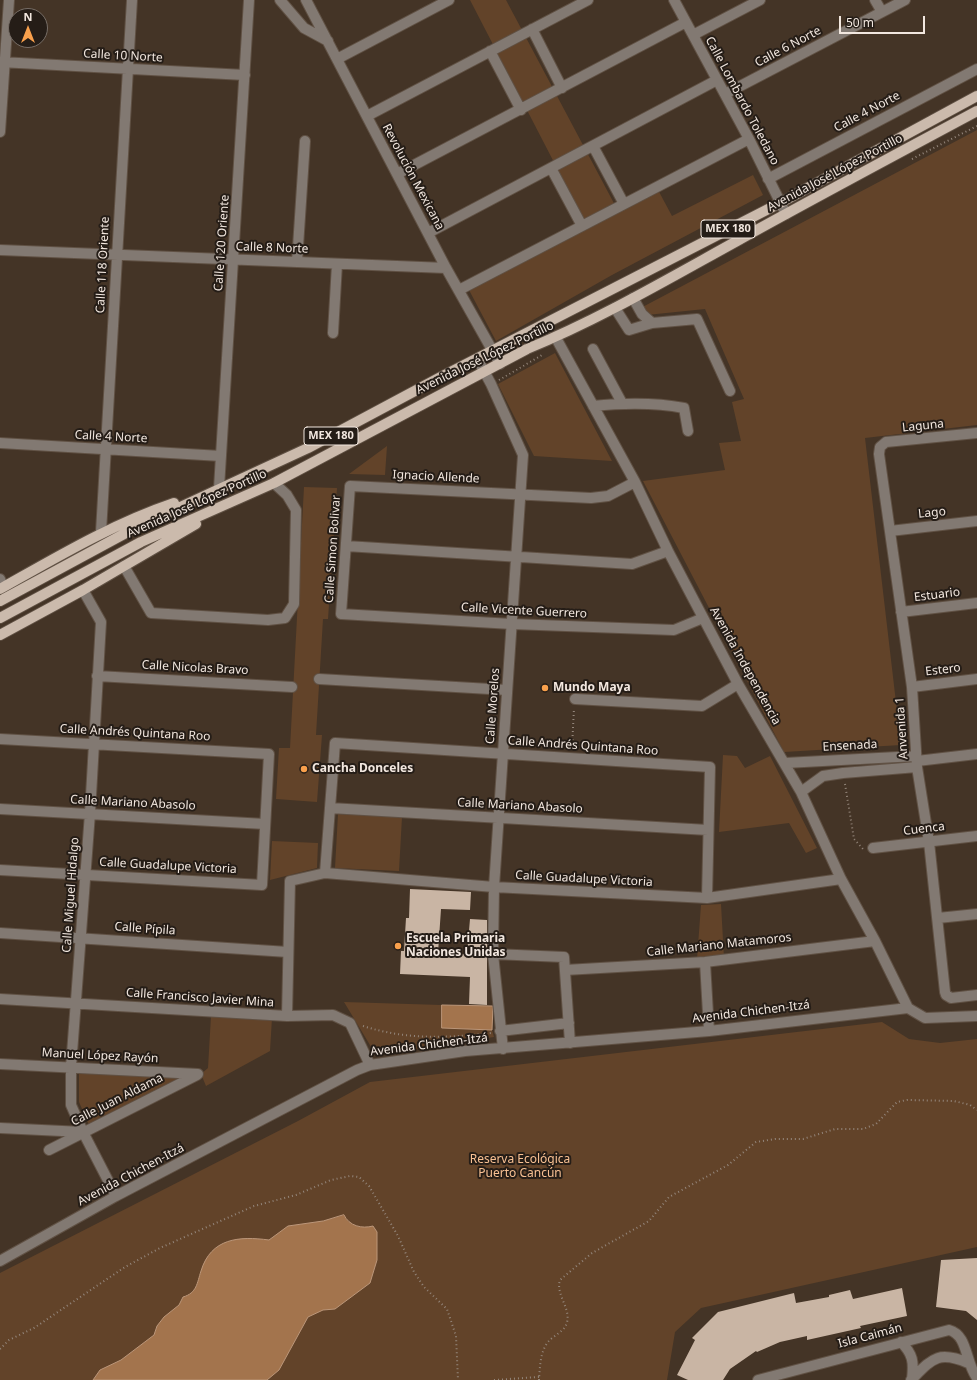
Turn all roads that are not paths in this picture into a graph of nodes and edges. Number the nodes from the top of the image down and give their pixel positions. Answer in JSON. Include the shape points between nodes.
{"nodes":[{"id":1,"x":9,"y":0,"type":"edge"},
{"id":2,"x":132,"y":0,"type":"edge"},
{"id":3,"x":249,"y":0,"type":"edge"},
{"id":4,"x":280,"y":0,"type":"edge"},
{"id":5,"x":306,"y":0,"type":"edge"},
{"id":6,"x":448,"y":0,"type":"edge"},
{"id":7,"x":588,"y":0,"type":"edge"},
{"id":8,"x":674,"y":0,"type":"edge"},
{"id":9,"x":760,"y":0,"type":"edge"},
{"id":10,"x":875,"y":0,"type":"edge"},
{"id":11,"x":905,"y":0,"type":"edge"},
{"id":12,"x":882,"y":12,"type":"junction"},
{"id":13,"x":686,"y":22,"type":"junction"},
{"id":14,"x":532,"y":29,"type":"junction"},
{"id":15,"x":693,"y":35,"type":"junction"},
{"id":16,"x":328,"y":41,"type":"junction"},
{"id":17,"x":490,"y":51,"type":"junction"},
{"id":18,"x":337,"y":59,"type":"junction"},
{"id":19,"x":2,"y":62,"type":"edge"},
{"id":20,"x":977,"y":68,"type":"edge"},
{"id":21,"x":128,"y":69,"type":"junction"},
{"id":22,"x":245,"y":75,"type":"junction"},
{"id":23,"x":717,"y":80,"type":"junction"},
{"id":24,"x":562,"y":88,"type":"junction"},
{"id":25,"x":725,"y":94,"type":"junction"},
{"id":26,"x":977,"y":96,"type":"edge"},
{"id":27,"x":521,"y":110,"type":"junction"},
{"id":28,"x":977,"y":112,"type":"edge"},
{"id":29,"x":367,"y":116,"type":"junction"},
{"id":30,"x":0,"y":132,"type":"edge"},
{"id":31,"x":749,"y":139,"type":"junction"},
{"id":32,"x":305,"y":141,"type":"dead end"},
{"id":33,"x":593,"y":146,"type":"junction"},
{"id":34,"x":551,"y":168,"type":"junction"},
{"id":35,"x":398,"y":174,"type":"junction"},
{"id":36,"x":768,"y":179,"type":"junction"},
{"id":37,"x":780,"y":203,"type":"junction"},
{"id":38,"x":624,"y":204,"type":"junction"},
{"id":39,"x":786,"y":214,"type":"junction"},
{"id":40,"x":582,"y":226,"type":"junction"},
{"id":41,"x":428,"y":233,"type":"junction"},
{"id":42,"x":0,"y":250,"type":"edge"},
{"id":43,"x":117,"y":255,"type":"junction"},
{"id":44,"x":234,"y":259,"type":"junction"},
{"id":45,"x":297,"y":262,"type":"junction"},
{"id":46,"x":337,"y":264,"type":"junction"},
{"id":47,"x":446,"y":268,"type":"junction"},
{"id":48,"x":459,"y":290,"type":"junction"},
{"id":49,"x":633,"y":298,"type":"junction"},
{"id":50,"x":615,"y":308,"type":"junction"},
{"id":51,"x":652,"y":324,"type":"junction"},
{"id":52,"x":333,"y":333,"type":"dead end"},
{"id":53,"x":556,"y":338,"type":"junction"},
{"id":54,"x":593,"y":349,"type":"dead end"},
{"id":55,"x":494,"y":352,"type":"junction"},
{"id":56,"x":478,"y":360,"type":"junction"},
{"id":57,"x":500,"y":364,"type":"junction"},
{"id":58,"x":486,"y":372,"type":"junction"},
{"id":59,"x":730,"y":391,"type":"dead end"},
{"id":60,"x":622,"y":403,"type":"junction"},
{"id":61,"x":593,"y":406,"type":"junction"},
{"id":62,"x":688,"y":432,"type":"dead end"},
{"id":63,"x":977,"y":433,"type":"edge"},
{"id":64,"x":0,"y":444,"type":"edge"},
{"id":65,"x":106,"y":449,"type":"junction"},
{"id":66,"x":879,"y":454,"type":"joint"},
{"id":67,"x":221,"y":456,"type":"junction"},
{"id":68,"x":635,"y":482,"type":"junction"},
{"id":69,"x":274,"y":484,"type":"junction"},
{"id":70,"x":350,"y":486,"type":"joint"},
{"id":71,"x":219,"y":488,"type":"junction"},
{"id":72,"x":520,"y":494,"type":"junction"},
{"id":73,"x":231,"y":503,"type":"junction"},
{"id":74,"x":977,"y":521,"type":"edge"},
{"id":75,"x":890,"y":531,"type":"junction"},
{"id":76,"x":101,"y":532,"type":"junction"},
{"id":77,"x":346,"y":546,"type":"junction"},
{"id":78,"x":668,"y":551,"type":"junction"},
{"id":79,"x":516,"y":556,"type":"junction"},
{"id":80,"x":124,"y":566,"type":"junction"},
{"id":81,"x":1,"y":585,"type":"edge"},
{"id":82,"x":83,"y":590,"type":"junction"},
{"id":83,"x":0,"y":601,"type":"edge"},
{"id":84,"x":977,"y":603,"type":"edge"},
{"id":85,"x":901,"y":612,"type":"junction"},
{"id":86,"x":341,"y":614,"type":"joint"},
{"id":87,"x":0,"y":618,"type":"edge"},
{"id":88,"x":703,"y":618,"type":"junction"},
{"id":89,"x":512,"y":624,"type":"junction"},
{"id":90,"x":0,"y":635,"type":"edge"},
{"id":91,"x":97,"y":676,"type":"junction"},
{"id":92,"x":319,"y":679,"type":"dead end"},
{"id":93,"x":977,"y":679,"type":"edge"},
{"id":94,"x":738,"y":684,"type":"junction"},
{"id":95,"x":292,"y":687,"type":"dead end"},
{"id":96,"x":912,"y":687,"type":"junction"},
{"id":97,"x":507,"y":690,"type":"junction"},
{"id":98,"x":575,"y":699,"type":"road end"},
{"id":99,"x":0,"y":740,"type":"edge"},
{"id":100,"x":94,"y":744,"type":"junction"},
{"id":101,"x":503,"y":753,"type":"junction"},
{"id":102,"x":977,"y":754,"type":"edge"},
{"id":103,"x":917,"y":761,"type":"junction"},
{"id":104,"x":785,"y":763,"type":"junction"},
{"id":105,"x":801,"y":792,"type":"junction"},
{"id":106,"x":330,"y":808,"type":"junction"},
{"id":107,"x":0,"y":809,"type":"edge"},
{"id":108,"x":90,"y":814,"type":"junction"},
{"id":109,"x":499,"y":818,"type":"junction"},
{"id":110,"x":265,"y":824,"type":"junction"},
{"id":111,"x":708,"y":830,"type":"junction"},
{"id":112,"x":977,"y":836,"type":"edge"},
{"id":113,"x":929,"y":842,"type":"junction"},
{"id":114,"x":873,"y":848,"type":"road end"},
{"id":115,"x":0,"y":870,"type":"edge"},
{"id":116,"x":325,"y":873,"type":"junction"},
{"id":117,"x":86,"y":874,"type":"junction"},
{"id":118,"x":842,"y":879,"type":"junction"},
{"id":119,"x":494,"y":887,"type":"junction"},
{"id":120,"x":707,"y":898,"type":"junction"},
{"id":121,"x":977,"y":914,"type":"edge"},
{"id":122,"x":938,"y":918,"type":"junction"},
{"id":123,"x":0,"y":933,"type":"edge"},
{"id":124,"x":81,"y":938,"type":"junction"},
{"id":125,"x":875,"y":941,"type":"junction"},
{"id":126,"x":288,"y":952,"type":"junction"},
{"id":127,"x":493,"y":954,"type":"junction"},
{"id":128,"x":705,"y":962,"type":"junction"},
{"id":129,"x":565,"y":970,"type":"junction"},
{"id":130,"x":977,"y":994,"type":"edge"},
{"id":131,"x":0,"y":998,"type":"edge"},
{"id":132,"x":75,"y":1003,"type":"junction"},
{"id":133,"x":908,"y":1008,"type":"junction"},
{"id":134,"x":287,"y":1016,"type":"junction"},
{"id":135,"x":977,"y":1016,"type":"edge"},
{"id":136,"x":568,"y":1023,"type":"junction"},
{"id":137,"x":500,"y":1031,"type":"junction"},
{"id":138,"x":710,"y":1031,"type":"junction"},
{"id":139,"x":570,"y":1043,"type":"junction"},
{"id":140,"x":503,"y":1049,"type":"junction"},
{"id":141,"x":0,"y":1064,"type":"edge"},
{"id":142,"x":370,"y":1064,"type":"junction"},
{"id":143,"x":71,"y":1067,"type":"junction"},
{"id":144,"x":198,"y":1074,"type":"joint"},
{"id":145,"x":0,"y":1128,"type":"edge"},
{"id":146,"x":83,"y":1132,"type":"junction"},
{"id":147,"x":49,"y":1150,"type":"dead end"},
{"id":148,"x":116,"y":1196,"type":"junction"},
{"id":149,"x":0,"y":1261,"type":"edge"},
{"id":150,"x":901,"y":1342,"type":"junction"},
{"id":151,"x":968,"y":1363,"type":"junction"},
{"id":152,"x":977,"y":1378,"type":"edge"},
{"id":153,"x":912,"y":1379,"type":"edge"},
{"id":154,"x":758,"y":1380,"type":"edge"}],
"edges":[{"from":1,"to":19,"type":"street"},
{"from":2,"to":21,"type":"street","name":"Calle 118 Oriente"},
{"from":3,"to":22,"type":"street","name":"Calle 120 Oriente"},
{"from":4,"to":16,"type":"street","via":[[304,28]]},
{"from":5,"to":16,"type":"street","name":"Revolución Mexicana"},
{"from":6,"to":18,"type":"street"},
{"from":7,"to":14,"type":"street"},
{"from":8,"to":13,"type":"street","name":"Calle Lombardo Toledano"},
{"from":9,"to":15,"type":"street"},
{"from":10,"to":12,"type":"street"},
{"from":11,"to":12,"type":"street","name":"Calle 6 Norte"},
{"from":12,"to":25,"type":"street","name":"Calle 6 Norte"},
{"from":13,"to":15,"type":"street","name":"Calle Lombardo Toledano"},
{"from":13,"to":24,"type":"street"},
{"from":14,"to":17,"type":"street"},
{"from":14,"to":24,"type":"street"},
{"from":15,"to":23,"type":"street","name":"Calle Lombardo Toledano"},
{"from":16,"to":18,"type":"street","name":"Revolución Mexicana"},
{"from":17,"to":27,"type":"street"},
{"from":17,"to":29,"type":"street"},
{"from":18,"to":29,"type":"street","name":"Revolución Mexicana"},
{"from":19,"to":21,"type":"street","name":"Calle 10 Norte"},
{"from":19,"to":30,"type":"street"},
{"from":20,"to":36,"type":"street","name":"Calle 4 Norte"},
{"from":21,"to":22,"type":"street","name":"Calle 10 Norte"},
{"from":21,"to":43,"type":"street","name":"Calle 118 Oriente"},
{"from":22,"to":44,"type":"street","name":"Calle 120 Oriente"},
{"from":23,"to":25,"type":"street","name":"Calle Lombardo Toledano"},
{"from":23,"to":33,"type":"street"},
{"from":24,"to":27,"type":"street"},
{"from":25,"to":31,"type":"street","name":"Calle Lombardo Toledano"},
{"from":26,"to":37,"type":"main road","name":"Avenida José López Portillo","number":"MEX 180"},
{"from":27,"to":35,"type":"street"},
{"from":28,"to":39,"type":"main road","name":"Avenida José López Portillo","number":"MEX 180"},
{"from":29,"to":35,"type":"street","name":"Revolución Mexicana"},
{"from":31,"to":36,"type":"street","name":"Calle Lombardo Toledano"},
{"from":31,"to":38,"type":"street"},
{"from":32,"to":45,"type":"street"},
{"from":33,"to":34,"type":"street"},
{"from":33,"to":38,"type":"street"},
{"from":34,"to":40,"type":"street"},
{"from":34,"to":41,"type":"street"},
{"from":35,"to":41,"type":"street","name":"Revolución Mexicana"},
{"from":36,"to":37,"type":"street","name":"Calle Lombardo Toledano"},
{"from":37,"to":39,"type":"street","name":"Calle Lombardo Toledano"},
{"from":37,"to":55,"type":"main road","name":"Avenida José López Portillo","number":"MEX 180"},
{"from":38,"to":40,"type":"street"},
{"from":39,"to":49,"type":"main road","name":"Avenida José López Portillo","number":"MEX 180"},
{"from":40,"to":48,"type":"street"},
{"from":41,"to":47,"type":"street","name":"Revolución Mexicana"},
{"from":42,"to":43,"type":"street","name":"Calle 8 Norte"},
{"from":43,"to":44,"type":"street","name":"Calle 8 Norte"},
{"from":43,"to":65,"type":"street","name":"Calle 118 Oriente"},
{"from":44,"to":45,"type":"street","name":"Calle 8 Norte"},
{"from":44,"to":67,"type":"street","name":"Calle 120 Oriente"},
{"from":45,"to":46,"type":"street","name":"Calle 8 Norte"},
{"from":46,"to":47,"type":"street","name":"Calle 8 Norte"},
{"from":46,"to":52,"type":"street"},
{"from":47,"to":48,"type":"street","name":"Revolución Mexicana"},
{"from":48,"to":55,"type":"street","name":"Revolución Mexicana"},
{"from":49,"to":50,"type":"main road","name":"Avenida José López Portillo","number":"MEX 180"},
{"from":49,"to":51,"type":"street","via":[[642,314]]},
{"from":50,"to":51,"type":"street","via":[[629,330]]},
{"from":50,"to":53,"type":"main road","name":"Avenida José López Portillo","number":"MEX 180"},
{"from":51,"to":59,"type":"street","via":[[697,319]]},
{"from":53,"to":57,"type":"main road","name":"Avenida José López Portillo","number":"MEX 180"},
{"from":53,"to":61,"type":"street","name":"Avenida Independencia"},
{"from":54,"to":60,"type":"street"},
{"from":55,"to":56,"type":"main road","name":"Avenida José López Portillo","number":"MEX 180"},
{"from":55,"to":57,"type":"street","name":"Revolución Mexicana"},
{"from":56,"to":58,"type":"street"},
{"from":56,"to":71,"type":"main road","name":"Avenida José López Portillo","number":"MEX 180","via":[[308,448]]},
{"from":57,"to":58,"type":"main road","name":"Avenida José López Portillo","number":"MEX 180"},
{"from":58,"to":69,"type":"main road","name":"Avenida José López Portillo","number":"MEX 180"},
{"from":58,"to":72,"type":"street","name":"Calle Morelos","via":[[523,455]]},
{"from":60,"to":61,"type":"street"},
{"from":60,"to":62,"type":"street","via":[[668,404],[684,408]]},
{"from":61,"to":68,"type":"street","name":"Avenida Independencia"},
{"from":63,"to":66,"type":"street","name":"Laguna","via":[[886,442],[880,447]]},
{"from":64,"to":65,"type":"street","name":"Calle 4 Norte"},
{"from":65,"to":67,"type":"street","name":"Calle 4 Norte"},
{"from":65,"to":76,"type":"street","name":"Calle 118 Oriente"},
{"from":66,"to":75,"type":"street","name":"Anvenida 1"},
{"from":67,"to":71,"type":"street","name":"Calle 120 Oriente"},
{"from":68,"to":72,"type":"street","name":"Ignacio Allende","via":[[608,496],[592,498]]},
{"from":68,"to":78,"type":"street","name":"Avenida Independencia"},
{"from":69,"to":73,"type":"main road","name":"Avenida José López Portillo","number":"MEX 180"},
{"from":69,"to":80,"type":"street","via":[[287,495],[296,510],[294,604],[285,618],[268,620],[151,612]]},
{"from":70,"to":72,"type":"street","name":"Ignacio Allende"},
{"from":70,"to":77,"type":"street","name":"Calle Simon Bolivar"},
{"from":71,"to":76,"type":"main road","via":[[140,515]]},
{"from":71,"to":83,"type":"main road","name":"Avenida José López Portillo","number":"MEX 180","via":[[135,528]]},
{"from":72,"to":79,"type":"street","name":"Calle Morelos"},
{"from":73,"to":80,"type":"main road"},
{"from":73,"to":87,"type":"main road","name":"Avenida José López Portillo","number":"MEX 180","via":[[141,542]]},
{"from":74,"to":75,"type":"street","name":"Lago"},
{"from":75,"to":85,"type":"street","name":"Anvenida 1"},
{"from":76,"to":81,"type":"main road"},
{"from":77,"to":79,"type":"street"},
{"from":77,"to":86,"type":"street","name":"Calle Simon Bolivar"},
{"from":78,"to":79,"type":"street","via":[[632,564]]},
{"from":78,"to":88,"type":"street","name":"Avenida Independencia"},
{"from":79,"to":89,"type":"street","name":"Calle Morelos"},
{"from":80,"to":82,"type":"main road"},
{"from":82,"to":90,"type":"main road"},
{"from":82,"to":91,"type":"street","name":"Calle Miguel Hidalgo","via":[[101,622]]},
{"from":84,"to":85,"type":"street","name":"Estuario"},
{"from":85,"to":96,"type":"street","name":"Anvenida 1"},
{"from":86,"to":89,"type":"street","name":"Calle Vicente Guerrero"},
{"from":88,"to":89,"type":"street","name":"Calle Vicente Guerrero","via":[[674,630]]},
{"from":88,"to":94,"type":"street","name":"Avenida Independencia"},
{"from":89,"to":97,"type":"street","name":"Calle Morelos"},
{"from":91,"to":95,"type":"street","name":"Calle Nicolas Bravo"},
{"from":91,"to":100,"type":"street","name":"Calle Miguel Hidalgo"},
{"from":92,"to":97,"type":"street"},
{"from":93,"to":96,"type":"street","name":"Estero"},
{"from":94,"to":98,"type":"street","via":[[702,706]]},
{"from":94,"to":104,"type":"street","name":"Avenida Independencia"},
{"from":96,"to":103,"type":"street","name":"Anvenida 1"},
{"from":97,"to":101,"type":"street","name":"Calle Morelos"},
{"from":99,"to":100,"type":"street","name":"Calle Andrés Quintana Roo"},
{"from":100,"to":108,"type":"street","name":"Calle Miguel Hidalgo"},
{"from":100,"to":110,"type":"street","name":"Calle Andrés Quintana Roo","via":[[268,754]]},
{"from":101,"to":106,"type":"street","name":"Calle Andrés Quintana Roo","via":[[335,743]]},
{"from":101,"to":109,"type":"street","name":"Calle Morelos"},
{"from":101,"to":111,"type":"street","name":"Calle Andrés Quintana Roo","via":[[710,767]]},
{"from":102,"to":103,"type":"street","name":"Ensenada"},
{"from":103,"to":104,"type":"street","name":"Ensenada"},
{"from":103,"to":105,"type":"street","name":"Ensenada","via":[[823,776]]},
{"from":103,"to":113,"type":"street","name":"Anvenida 1"},
{"from":104,"to":105,"type":"street","name":"Avenida Independencia"},
{"from":105,"to":118,"type":"street","name":"Avenida Independencia"},
{"from":106,"to":109,"type":"street","name":"Calle Mariano Abasolo"},
{"from":106,"to":116,"type":"street"},
{"from":107,"to":108,"type":"street","name":"Calle Mariano Abasolo"},
{"from":108,"to":110,"type":"street","name":"Calle Mariano Abasolo"},
{"from":108,"to":117,"type":"street","name":"Calle Miguel Hidalgo"},
{"from":109,"to":111,"type":"street","name":"Calle Mariano Abasolo"},
{"from":109,"to":119,"type":"street","name":"Calle Morelos"},
{"from":110,"to":117,"type":"street","name":"Calle Guadalupe Victoria","via":[[262,885]]},
{"from":111,"to":120,"type":"street"},
{"from":112,"to":113,"type":"street","name":"Cuenca"},
{"from":113,"to":114,"type":"street","name":"Cuenca"},
{"from":113,"to":122,"type":"street","name":"Anvenida 1"},
{"from":115,"to":117,"type":"street","name":"Calle Guadalupe Victoria"},
{"from":116,"to":119,"type":"street","name":"Calle Guadalupe Victoria"},
{"from":116,"to":126,"type":"street","via":[[290,881]]},
{"from":117,"to":124,"type":"street","name":"Calle Miguel Hidalgo"},
{"from":118,"to":120,"type":"street","name":"Calle Guadalupe Victoria"},
{"from":118,"to":125,"type":"street","name":"Avenida Independencia"},
{"from":119,"to":120,"type":"street","name":"Calle Guadalupe Victoria"},
{"from":119,"to":127,"type":"street","name":"Calle Morelos"},
{"from":121,"to":122,"type":"street"},
{"from":122,"to":130,"type":"street","name":"Anvenida 1","via":[[946,996],[951,998]]},
{"from":123,"to":124,"type":"street","name":"Calle Pípila"},
{"from":124,"to":126,"type":"street","name":"Calle Pípila"},
{"from":124,"to":132,"type":"street","name":"Calle Miguel Hidalgo"},
{"from":125,"to":128,"type":"street","name":"Calle Mariano Matamoros"},
{"from":125,"to":133,"type":"street","name":"Avenida Independencia"},
{"from":126,"to":134,"type":"street"},
{"from":127,"to":129,"type":"street","via":[[564,957]]},
{"from":127,"to":137,"type":"street","name":"Calle Morelos"},
{"from":128,"to":129,"type":"street","name":"Calle Mariano Matamoros"},
{"from":128,"to":138,"type":"street"},
{"from":129,"to":136,"type":"street"},
{"from":131,"to":132,"type":"street","name":"Calle Francisco Javier Mina"},
{"from":132,"to":134,"type":"street","name":"Calle Francisco Javier Mina"},
{"from":132,"to":143,"type":"street","name":"Calle Miguel Hidalgo"},
{"from":133,"to":135,"type":"street","via":[[925,1018]]},
{"from":133,"to":138,"type":"street","name":"Avenida Chichen-Itzá"},
{"from":134,"to":142,"type":"street","name":"Calle Francisco Javier Mina","via":[[333,1015],[350,1023]]},
{"from":136,"to":137,"type":"street"},
{"from":136,"to":139,"type":"street"},
{"from":137,"to":140,"type":"street","name":"Calle Morelos"},
{"from":138,"to":139,"type":"street","name":"Avenida Chichen-Itzá"},
{"from":139,"to":140,"type":"street","name":"Avenida Chichen-Itzá"},
{"from":140,"to":142,"type":"street","name":"Avenida Chichen-Itzá","via":[[465,1051]]},
{"from":141,"to":143,"type":"street","name":"Manuel López Rayón"},
{"from":142,"to":148,"type":"street","name":"Avenida Chichen-Itzá"},
{"from":143,"to":144,"type":"street","name":"Manuel López Rayón"},
{"from":143,"to":146,"type":"street","name":"Calle Miguel Hidalgo","via":[[72,1105]]},
{"from":144,"to":146,"type":"street","name":"Calle Juan Aldama"},
{"from":145,"to":146,"type":"street"},
{"from":146,"to":147,"type":"street","name":"Calle Juan Aldama"},
{"from":146,"to":148,"type":"street","name":"Calle Miguel Hidalgo"},
{"from":148,"to":149,"type":"street","name":"Avenida Chichen-Itzá"},
{"from":150,"to":151,"type":"street","name":"Isla Caimán","via":[[940,1331],[956,1332],[962,1337]]},
{"from":150,"to":153,"type":"street","via":[[912,1356]]},
{"from":150,"to":154,"type":"street","name":"Isla Caimán"},
{"from":151,"to":152,"type":"street","name":"Isla Caimán"},
{"from":151,"to":153,"type":"street","via":[[949,1356],[940,1356],[930,1360]]}]}
